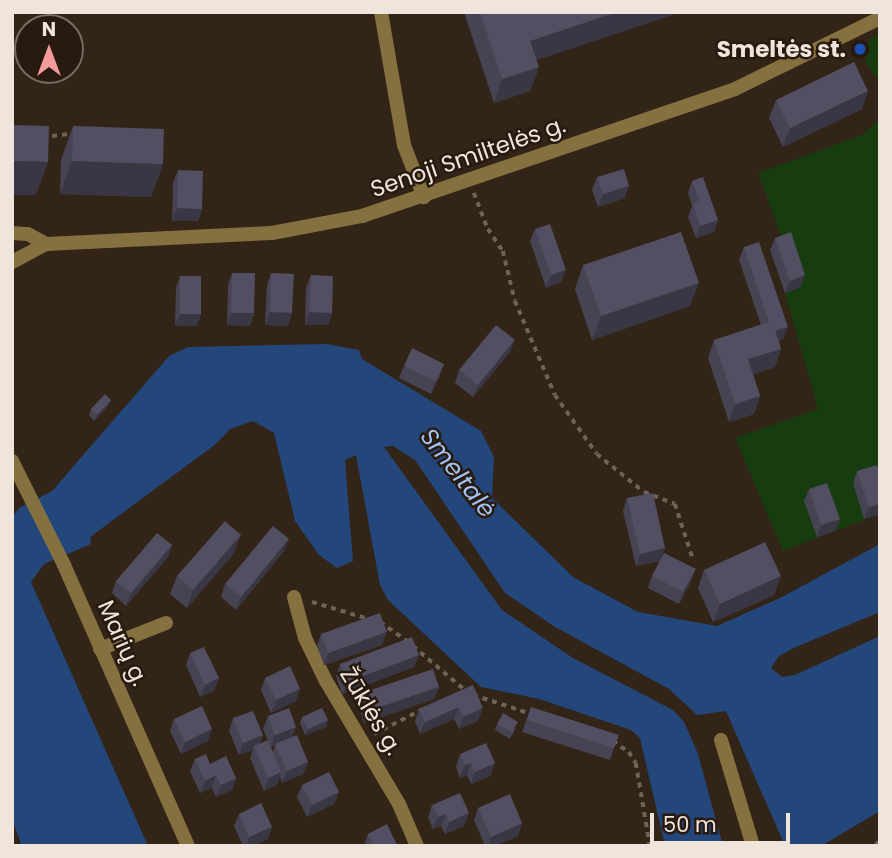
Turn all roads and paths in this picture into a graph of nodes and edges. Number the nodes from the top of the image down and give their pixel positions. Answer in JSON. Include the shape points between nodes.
{"nodes":[{"id":1,"x":381,"y":12,"type":"edge"},
{"id":2,"x":880,"y":18,"type":"edge"},
{"id":3,"x":80,"y":132,"type":"edge"},
{"id":4,"x":52,"y":136,"type":"edge"},
{"id":5,"x":469,"y":181,"type":"junction"},
{"id":6,"x":424,"y":197,"type":"junction"},
{"id":7,"x":12,"y":233,"type":"edge"},
{"id":8,"x":46,"y":244,"type":"junction"},
{"id":9,"x":12,"y":262,"type":"edge"},
{"id":10,"x":12,"y":461,"type":"edge"},
{"id":11,"x":693,"y":559,"type":"dead end"},
{"id":12,"x":294,"y":597,"type":"joint"},
{"id":13,"x":166,"y":622,"type":"dead end"},
{"id":14,"x":100,"y":649,"type":"junction"},
{"id":15,"x":468,"y":693,"type":"junction"},
{"id":16,"x":456,"y":695,"type":"edge"},
{"id":17,"x":433,"y":705,"type":"edge"},
{"id":18,"x":535,"y":715,"type":"edge"},
{"id":19,"x":607,"y":739,"type":"edge"},
{"id":20,"x":721,"y":740,"type":"dead end"},
{"id":21,"x":364,"y":741,"type":"junction"},
{"id":22,"x":880,"y":839,"type":"edge"},
{"id":23,"x":188,"y":846,"type":"edge"},
{"id":24,"x":417,"y":846,"type":"edge"},
{"id":25,"x":650,"y":846,"type":"edge"},
{"id":26,"x":753,"y":846,"type":"edge"},
{"id":27,"x":875,"y":846,"type":"edge"}],
"edges":[{"from":1,"to":6,"type":"street","via":[[404,145]]},
{"from":2,"to":5,"type":"street","name":"Senoji Smiltelės g.","via":[[764,78]]},
{"from":3,"to":4,"type":"path"},
{"from":5,"to":6,"type":"street","name":"Senoji Smiltelės g."},
{"from":5,"to":11,"type":"path","via":[[488,229],[503,251],[515,301],[555,395],[597,454],[644,492],[676,504]]},
{"from":6,"to":8,"type":"street","name":"Senoji Smiltelės g.","via":[[362,216],[272,233]]},
{"from":7,"to":8,"type":"street","name":"Senoji Smiltelės g.","via":[[28,233]]},
{"from":8,"to":9,"type":"street","name":"Senoji Smiltelės g."},
{"from":10,"to":14,"type":"street","name":"Marių g."},
{"from":12,"to":15,"type":"path","via":[[389,624]]},
{"from":12,"to":21,"type":"street","name":"Žūklės g.","via":[[321,671]]},
{"from":13,"to":14,"type":"street"},
{"from":14,"to":23,"type":"street","name":"Marių g."},
{"from":15,"to":16,"type":"path"},
{"from":15,"to":18,"type":"path"},
{"from":17,"to":21,"type":"path","via":[[386,724]]},
{"from":19,"to":25,"type":"path","via":[[619,743],[636,763]]},
{"from":20,"to":26,"type":"street"},
{"from":21,"to":24,"type":"street","name":"Žūklės g."},
{"from":22,"to":27,"type":"path"}]}
